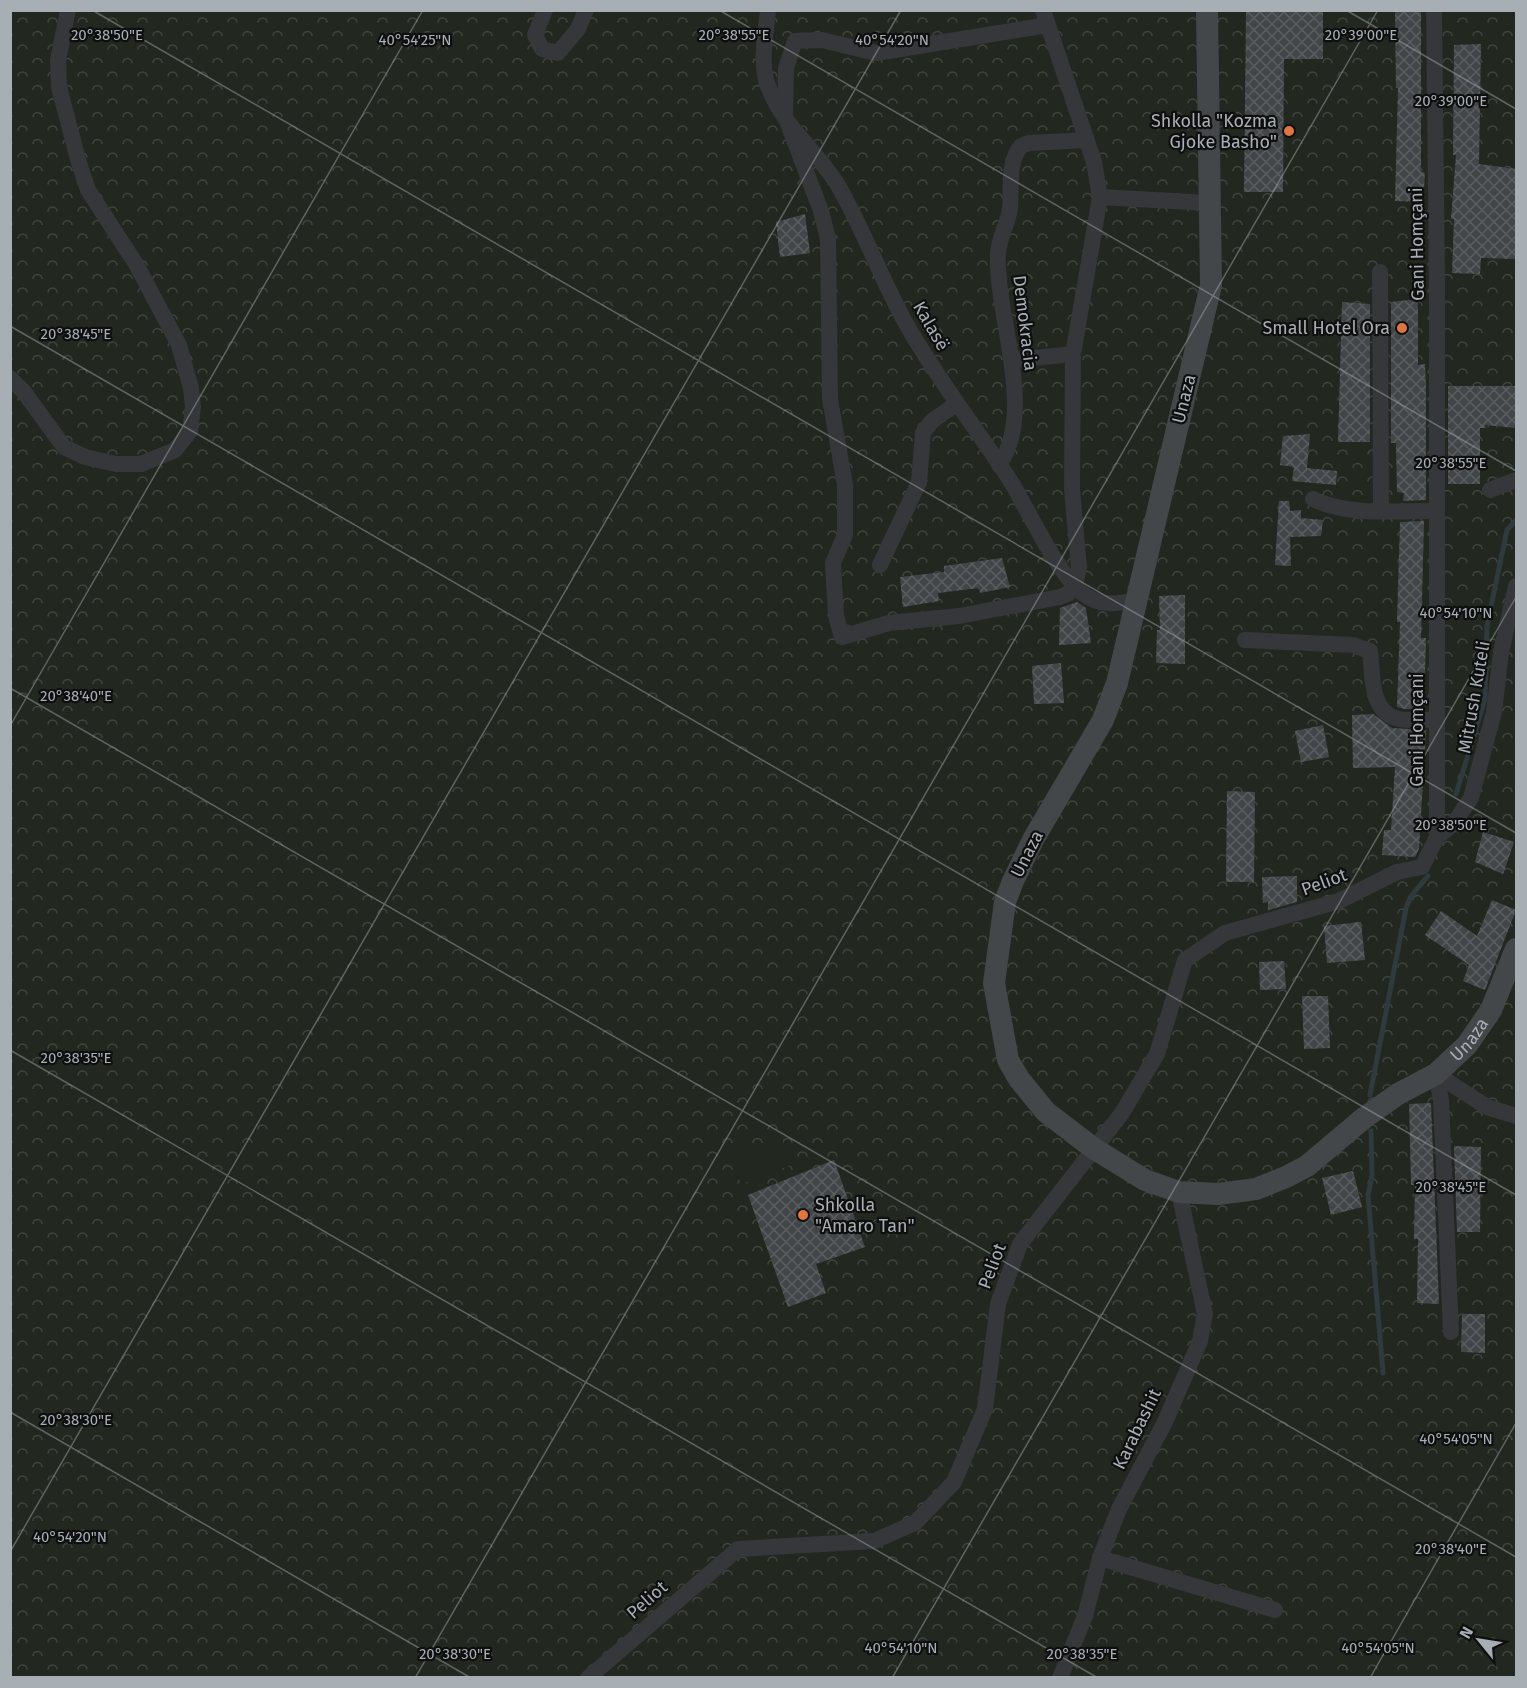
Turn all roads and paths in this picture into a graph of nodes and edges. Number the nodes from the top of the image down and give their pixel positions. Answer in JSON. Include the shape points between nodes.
{"nodes":[{"id":1,"x":68,"y":10,"type":"edge"},
{"id":2,"x":545,"y":10,"type":"edge"},
{"id":3,"x":586,"y":10,"type":"edge"},
{"id":4,"x":768,"y":10,"type":"edge"},
{"id":5,"x":1207,"y":10,"type":"edge"},
{"id":6,"x":1434,"y":10,"type":"edge"},
{"id":7,"x":1045,"y":18,"type":"edge"},
{"id":8,"x":785,"y":116,"type":"junction"},
{"id":9,"x":1087,"y":140,"type":"junction"},
{"id":10,"x":1100,"y":197,"type":"junction"},
{"id":11,"x":1210,"y":203,"type":"junction"},
{"id":12,"x":1380,"y":272,"type":"dead end"},
{"id":13,"x":1073,"y":354,"type":"junction"},
{"id":14,"x":1013,"y":360,"type":"junction"},
{"id":15,"x":10,"y":378,"type":"edge"},
{"id":16,"x":956,"y":404,"type":"junction"},
{"id":17,"x":999,"y":465,"type":"junction"},
{"id":18,"x":1516,"y":480,"type":"edge"},
{"id":19,"x":1490,"y":490,"type":"dead end"},
{"id":20,"x":1313,"y":499,"type":"dead end"},
{"id":21,"x":1381,"y":510,"type":"junction"},
{"id":22,"x":1437,"y":511,"type":"junction"},
{"id":23,"x":880,"y":565,"type":"dead end"},
{"id":24,"x":1075,"y":585,"type":"junction"},
{"id":25,"x":1516,"y":586,"type":"edge"},
{"id":26,"x":1137,"y":600,"type":"junction"},
{"id":27,"x":1245,"y":640,"type":"dead end"},
{"id":28,"x":1437,"y":720,"type":"junction"},
{"id":29,"x":1437,"y":837,"type":"junction"},
{"id":30,"x":1516,"y":949,"type":"edge"},
{"id":31,"x":1436,"y":1074,"type":"junction"},
{"id":32,"x":1516,"y":1116,"type":"edge"},
{"id":33,"x":1093,"y":1148,"type":"junction"},
{"id":34,"x":1179,"y":1192,"type":"junction"},
{"id":35,"x":1451,"y":1332,"type":"dead end"},
{"id":36,"x":1100,"y":1558,"type":"junction"},
{"id":37,"x":1275,"y":1610,"type":"dead end"},
{"id":38,"x":588,"y":1677,"type":"edge"},
{"id":39,"x":1060,"y":1677,"type":"edge"}],
"edges":[{"from":1,"to":15,"type":"street","via":[[58,60],[59,87],[79,163],[92,197],[136,264],[179,345],[191,388],[190,431],[175,450],[141,464],[85,458],[64,447]]},
{"from":2,"to":3,"type":"street","via":[[535,34],[542,49],[550,53],[558,52],[568,43]]},
{"from":4,"to":8,"type":"street","name":"Kalasë","via":[[766,81]]},
{"from":5,"to":11,"type":"main road","name":"Unaza"},
{"from":6,"to":22,"type":"street","name":"Gani Homçani"},
{"from":7,"to":8,"type":"street","via":[[876,53],[822,40],[795,41],[786,68]]},
{"from":7,"to":9,"type":"street"},
{"from":8,"to":16,"type":"street","name":"Kalasë","via":[[838,185],[906,323]]},
{"from":8,"to":24,"type":"street","via":[[828,238],[830,399],[845,485],[845,535],[833,563],[836,616],[842,637],[889,623],[959,616],[1060,597]]},
{"from":9,"to":10,"type":"street"},
{"from":9,"to":14,"type":"street","name":"Demokracia","via":[[1029,143],[1021,146],[1012,163],[1010,211],[998,251],[1000,302]]},
{"from":10,"to":11,"type":"street"},
{"from":10,"to":13,"type":"street"},
{"from":11,"to":26,"type":"main road","name":"Unaza","via":[[1211,285]]},
{"from":12,"to":21,"type":"street"},
{"from":13,"to":14,"type":"street"},
{"from":13,"to":24,"type":"street","via":[[1072,489],[1078,568]]},
{"from":14,"to":17,"type":"street","name":"Demokracia","via":[[1013,436]]},
{"from":16,"to":17,"type":"street","name":"Kalasë"},
{"from":16,"to":23,"type":"street","via":[[932,421],[923,433],[919,482]]},
{"from":17,"to":24,"type":"street","name":"Kalasë"},
{"from":18,"to":19,"type":"street"},
{"from":20,"to":21,"type":"street","via":[[1329,507]]},
{"from":21,"to":22,"type":"street"},
{"from":22,"to":28,"type":"street","name":"Gani Homçani"},
{"from":24,"to":26,"type":"street","name":"Kalasë","via":[[1092,600],[1104,604]]},
{"from":25,"to":29,"type":"street","name":"Mitrush Kuteli","via":[[1479,775],[1462,812]]},
{"from":26,"to":33,"type":"main road","name":"Unaza","via":[[1110,704],[1034,838],[1005,902],[994,983],[1008,1060],[1019,1079],[1046,1112]]},
{"from":27,"to":28,"type":"street","via":[[1353,645],[1366,649],[1370,651],[1374,693],[1380,707],[1396,719]]},
{"from":28,"to":29,"type":"street","name":"Gani Homçani"},
{"from":29,"to":33,"type":"street","name":"Peliot","via":[[1422,867],[1397,872],[1339,901],[1225,933],[1185,960],[1157,1054],[1122,1113]]},
{"from":30,"to":31,"type":"main road","name":"Unaza","via":[[1491,1010],[1467,1045]]},
{"from":31,"to":32,"type":"street","via":[[1487,1107]]},
{"from":31,"to":34,"type":"main road","name":"Unaza","via":[[1398,1094],[1306,1166],[1286,1176],[1256,1189],[1218,1194]]},
{"from":31,"to":35,"type":"street","via":[[1441,1100]]},
{"from":33,"to":34,"type":"main road","name":"Unaza","via":[[1145,1180]]},
{"from":33,"to":38,"type":"street","name":"Peliot","via":[[1020,1244],[998,1304],[985,1409],[954,1482],[915,1522],[874,1541],[738,1550]]},
{"from":34,"to":36,"type":"street","name":"Karabashit","via":[[1204,1314],[1200,1341],[1165,1422],[1119,1509]]},
{"from":36,"to":37,"type":"street"},
{"from":36,"to":39,"type":"street","name":"Karabashit","via":[[1085,1616]]}]}
